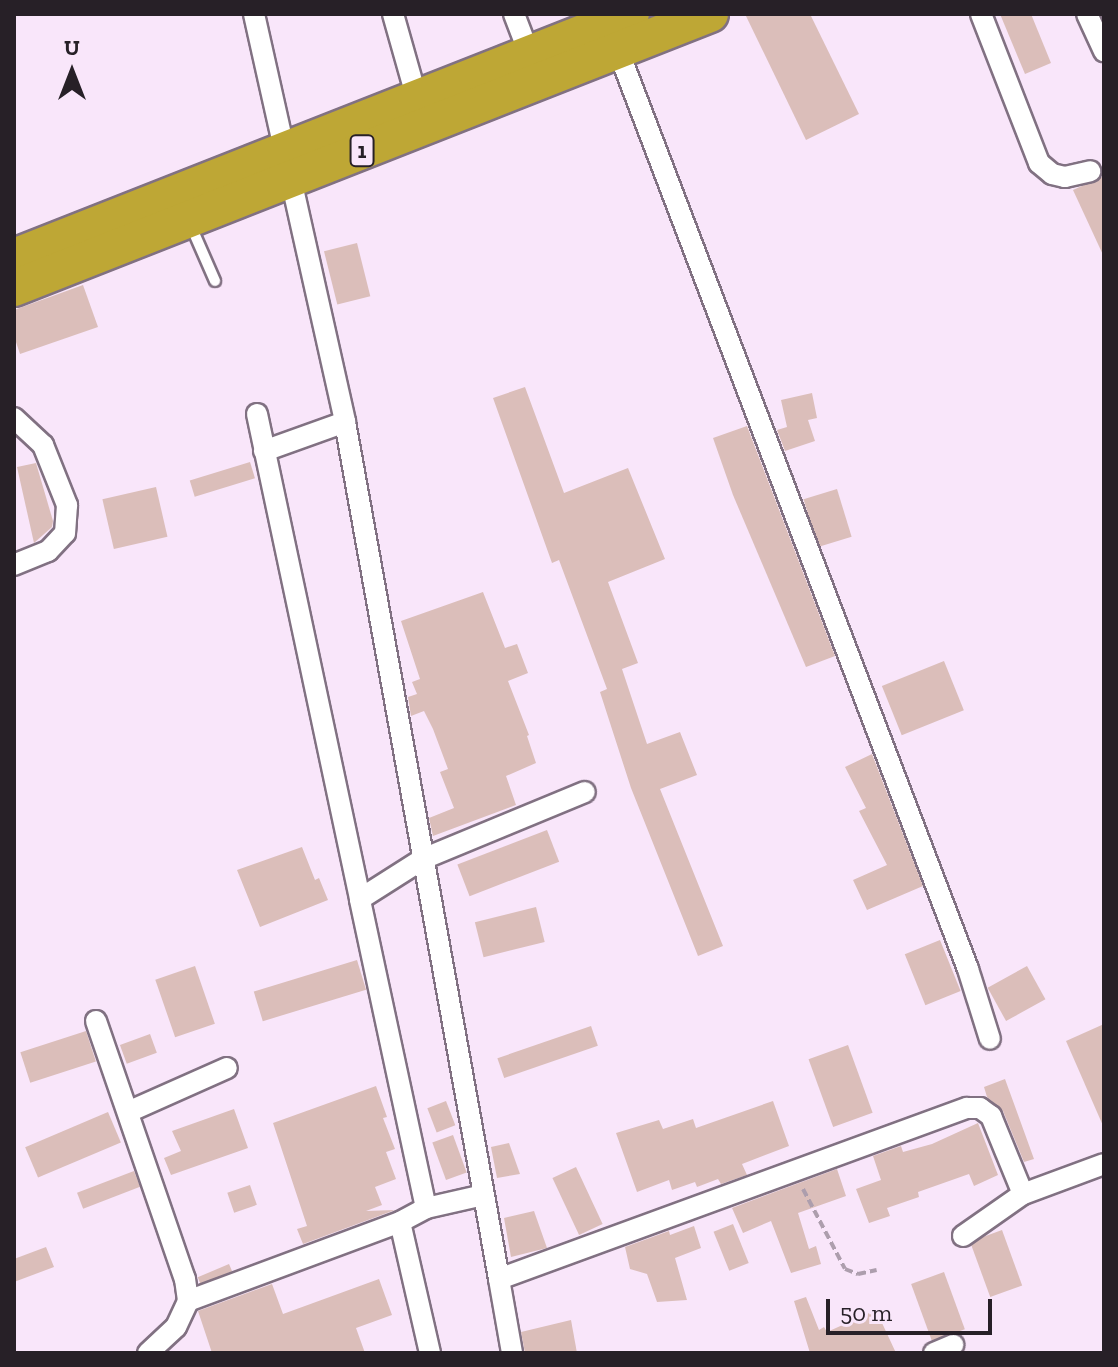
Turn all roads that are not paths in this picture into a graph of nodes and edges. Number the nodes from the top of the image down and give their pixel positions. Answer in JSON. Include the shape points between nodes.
{"nodes":[{"id":1,"x":254,"y":14,"type":"edge"},
{"id":2,"x":393,"y":14,"type":"edge"},
{"id":3,"x":514,"y":14,"type":"edge"},
{"id":4,"x":631,"y":14,"type":"edge"},
{"id":5,"x":710,"y":14,"type":"edge"},
{"id":6,"x":981,"y":14,"type":"edge"},
{"id":7,"x":1087,"y":14,"type":"edge"},
{"id":8,"x":618,"y":50,"type":"junction"},
{"id":9,"x":1104,"y":51,"type":"edge"},
{"id":10,"x":552,"y":57,"type":"junction"},
{"id":11,"x":417,"y":99,"type":"junction"},
{"id":12,"x":286,"y":166,"type":"junction"},
{"id":13,"x":1090,"y":171,"type":"dead end"},
{"id":14,"x":188,"y":220,"type":"junction"},
{"id":15,"x":14,"y":257,"type":"edge"},
{"id":16,"x":215,"y":281,"type":"dead end"},
{"id":17,"x":14,"y":288,"type":"edge"},
{"id":18,"x":257,"y":414,"type":"dead end"},
{"id":19,"x":14,"y":418,"type":"edge"},
{"id":20,"x":345,"y":422,"type":"junction"},
{"id":21,"x":264,"y":451,"type":"junction"},
{"id":22,"x":14,"y":565,"type":"edge"},
{"id":23,"x":585,"y":792,"type":"dead end"},
{"id":24,"x":423,"y":859,"type":"junction"},
{"id":25,"x":360,"y":899,"type":"junction"},
{"id":26,"x":96,"y":1021,"type":"dead end"},
{"id":27,"x":990,"y":1039,"type":"dead end"},
{"id":28,"x":227,"y":1068,"type":"dead end"},
{"id":29,"x":128,"y":1112,"type":"junction"},
{"id":30,"x":1104,"y":1164,"type":"edge"},
{"id":31,"x":1023,"y":1194,"type":"junction"},
{"id":32,"x":483,"y":1195,"type":"junction"},
{"id":33,"x":426,"y":1208,"type":"junction"},
{"id":34,"x":400,"y":1222,"type":"junction"},
{"id":35,"x":963,"y":1236,"type":"dead end"},
{"id":36,"x":499,"y":1279,"type":"junction"},
{"id":37,"x":188,"y":1301,"type":"junction"},
{"id":38,"x":148,"y":1353,"type":"edge"},
{"id":39,"x":430,"y":1353,"type":"edge"},
{"id":40,"x":512,"y":1353,"type":"edge"}],
"edges":[{"from":1,"to":12,"type":"street"},
{"from":2,"to":11,"type":"street"},
{"from":3,"to":10,"type":"street"},
{"from":4,"to":10,"type":"highway","number":"1"},
{"from":5,"to":8,"type":"highway","number":"1"},
{"from":6,"to":13,"type":"street","via":[[1039,163],[1065,177]]},
{"from":7,"to":9,"type":"street"},
{"from":8,"to":10,"type":"highway","number":"1"},
{"from":8,"to":27,"type":"street","via":[[968,969]]},
{"from":10,"to":11,"type":"highway","number":"1"},
{"from":10,"to":12,"type":"highway","number":"1"},
{"from":11,"to":12,"type":"highway","number":"1"},
{"from":12,"to":14,"type":"highway","number":"1"},
{"from":12,"to":15,"type":"highway","number":"1"},
{"from":12,"to":20,"type":"street"},
{"from":14,"to":16,"type":"lane"},
{"from":14,"to":17,"type":"highway","number":"1"},
{"from":18,"to":21,"type":"street"},
{"from":19,"to":22,"type":"street","via":[[43,445],[67,505],[65,533],[48,551]]},
{"from":20,"to":21,"type":"street"},
{"from":20,"to":24,"type":"street"},
{"from":21,"to":25,"type":"street"},
{"from":23,"to":24,"type":"street"},
{"from":24,"to":25,"type":"street"},
{"from":24,"to":32,"type":"street"},
{"from":25,"to":33,"type":"street"},
{"from":26,"to":29,"type":"street"},
{"from":28,"to":29,"type":"street"},
{"from":29,"to":37,"type":"street"},
{"from":30,"to":31,"type":"street"},
{"from":31,"to":35,"type":"street"},
{"from":31,"to":36,"type":"street","via":[[991,1116],[972,1106]]},
{"from":32,"to":33,"type":"street"},
{"from":32,"to":36,"type":"street"},
{"from":33,"to":34,"type":"street"},
{"from":34,"to":37,"type":"street"},
{"from":34,"to":39,"type":"street"},
{"from":36,"to":40,"type":"street"},
{"from":37,"to":38,"type":"street","via":[[176,1327]]}]}
